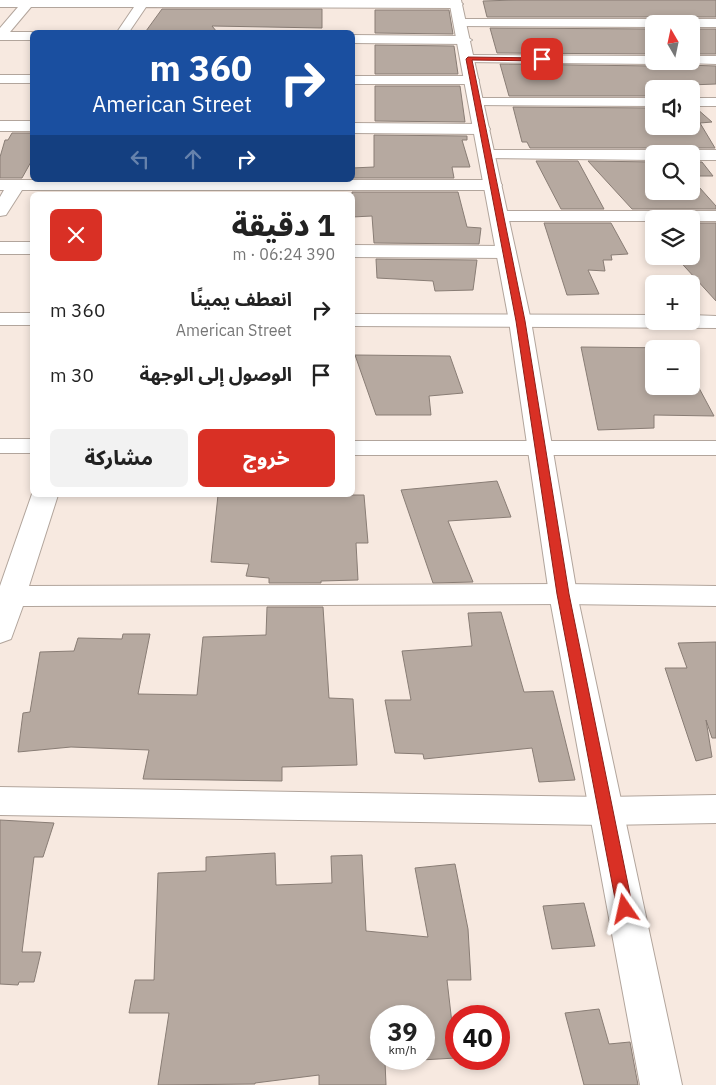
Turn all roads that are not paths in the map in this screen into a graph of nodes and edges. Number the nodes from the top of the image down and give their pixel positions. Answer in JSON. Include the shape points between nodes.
{"nodes":[{"id":1,"x":186,"y":2,"type":"edge"},
{"id":2,"x":0,"y":3,"type":"edge"},
{"id":3,"x":28,"y":3,"type":"junction"},
{"id":4,"x":142,"y":4,"type":"junction"},
{"id":5,"x":696,"y":10,"type":"dead end"},
{"id":6,"x":710,"y":23,"type":"edge"},
{"id":7,"x":124,"y":30,"type":"edge"},
{"id":8,"x":0,"y":36,"type":"edge"},
{"id":9,"x":30,"y":36,"type":"edge"},
{"id":10,"x":355,"y":40,"type":"edge"},
{"id":11,"x":716,"y":40,"type":"edge"},
{"id":12,"x":465,"y":44,"type":"edge"},
{"id":13,"x":645,"y":59,"type":"edge"},
{"id":14,"x":700,"y":60,"type":"edge"},
{"id":15,"x":716,"y":60,"type":"edge"},
{"id":16,"x":0,"y":78,"type":"edge"},
{"id":17,"x":30,"y":79,"type":"edge"},
{"id":18,"x":355,"y":79,"type":"edge"},
{"id":19,"x":645,"y":99,"type":"edge"},
{"id":20,"x":700,"y":102,"type":"edge"},
{"id":21,"x":716,"y":102,"type":"edge"},
{"id":22,"x":0,"y":126,"type":"edge"},
{"id":23,"x":30,"y":126,"type":"edge"},
{"id":24,"x":355,"y":128,"type":"edge"},
{"id":25,"x":484,"y":142,"type":"junction"},
{"id":26,"x":645,"y":154,"type":"edge"},
{"id":27,"x":700,"y":155,"type":"edge"},
{"id":28,"x":716,"y":155,"type":"edge"},
{"id":29,"x":108,"y":183,"type":"edge"},
{"id":30,"x":8,"y":185,"type":"edge"},
{"id":31,"x":493,"y":185,"type":"junction"},
{"id":32,"x":0,"y":211,"type":"edge"},
{"id":33,"x":500,"y":216,"type":"junction"},
{"id":34,"x":716,"y":216,"type":"edge"},
{"id":35,"x":0,"y":248,"type":"edge"},
{"id":36,"x":30,"y":248,"type":"edge"},
{"id":37,"x":355,"y":251,"type":"edge"},
{"id":38,"x":506,"y":252,"type":"junction"},
{"id":39,"x":0,"y":319,"type":"edge"},
{"id":40,"x":30,"y":319,"type":"edge"},
{"id":41,"x":355,"y":320,"type":"edge"},
{"id":42,"x":520,"y":321,"type":"junction"},
{"id":43,"x":716,"y":322,"type":"edge"},
{"id":44,"x":0,"y":446,"type":"edge"},
{"id":45,"x":30,"y":446,"type":"edge"},
{"id":46,"x":355,"y":448,"type":"edge"},
{"id":47,"x":542,"y":448,"type":"junction"},
{"id":48,"x":716,"y":448,"type":"edge"},
{"id":49,"x":44,"y":497,"type":"edge"},
{"id":50,"x":563,"y":594,"type":"junction"},
{"id":51,"x":6,"y":596,"type":"edge"},
{"id":52,"x":716,"y":596,"type":"edge"},
{"id":53,"x":0,"y":632,"type":"edge"},
{"id":54,"x":0,"y":801,"type":"edge"},
{"id":55,"x":716,"y":810,"type":"edge"},
{"id":56,"x":605,"y":811,"type":"junction"},
{"id":57,"x":661,"y":1085,"type":"edge"}],
"edges":[{"from":1,"to":4,"type":"street"},
{"from":1,"to":12,"type":"street"},
{"from":2,"to":3,"type":"street"},
{"from":3,"to":4,"type":"street"},
{"from":3,"to":8,"type":"street"},
{"from":4,"to":7,"type":"street"},
{"from":5,"to":6,"type":"street"},
{"from":6,"to":11,"type":"street"},
{"from":6,"to":12,"type":"street"},
{"from":8,"to":9,"type":"street"},
{"from":10,"to":12,"type":"street"},
{"from":12,"to":13,"type":"street"},
{"from":12,"to":18,"type":"street"},
{"from":12,"to":19,"type":"street"},
{"from":12,"to":25,"type":"street"},
{"from":14,"to":15,"type":"street"},
{"from":16,"to":17,"type":"street"},
{"from":20,"to":21,"type":"street"},
{"from":22,"to":23,"type":"street"},
{"from":24,"to":25,"type":"street"},
{"from":25,"to":26,"type":"street"},
{"from":25,"to":31,"type":"street"},
{"from":27,"to":28,"type":"street"},
{"from":29,"to":30,"type":"street"},
{"from":29,"to":31,"type":"street"},
{"from":30,"to":32,"type":"street"},
{"from":31,"to":33,"type":"street"},
{"from":33,"to":34,"type":"street"},
{"from":33,"to":38,"type":"street"},
{"from":35,"to":36,"type":"street"},
{"from":37,"to":38,"type":"street"},
{"from":38,"to":42,"type":"street"},
{"from":39,"to":40,"type":"street"},
{"from":41,"to":42,"type":"street"},
{"from":42,"to":43,"type":"street"},
{"from":42,"to":47,"type":"street"},
{"from":44,"to":45,"type":"street"},
{"from":46,"to":47,"type":"street"},
{"from":47,"to":48,"type":"street"},
{"from":47,"to":50,"type":"street"},
{"from":49,"to":51,"type":"street"},
{"from":50,"to":51,"type":"street"},
{"from":50,"to":52,"type":"street"},
{"from":50,"to":56,"type":"street"},
{"from":51,"to":53,"type":"street"},
{"from":54,"to":56,"type":"street"},
{"from":55,"to":56,"type":"street"},
{"from":56,"to":57,"type":"street"}]}
